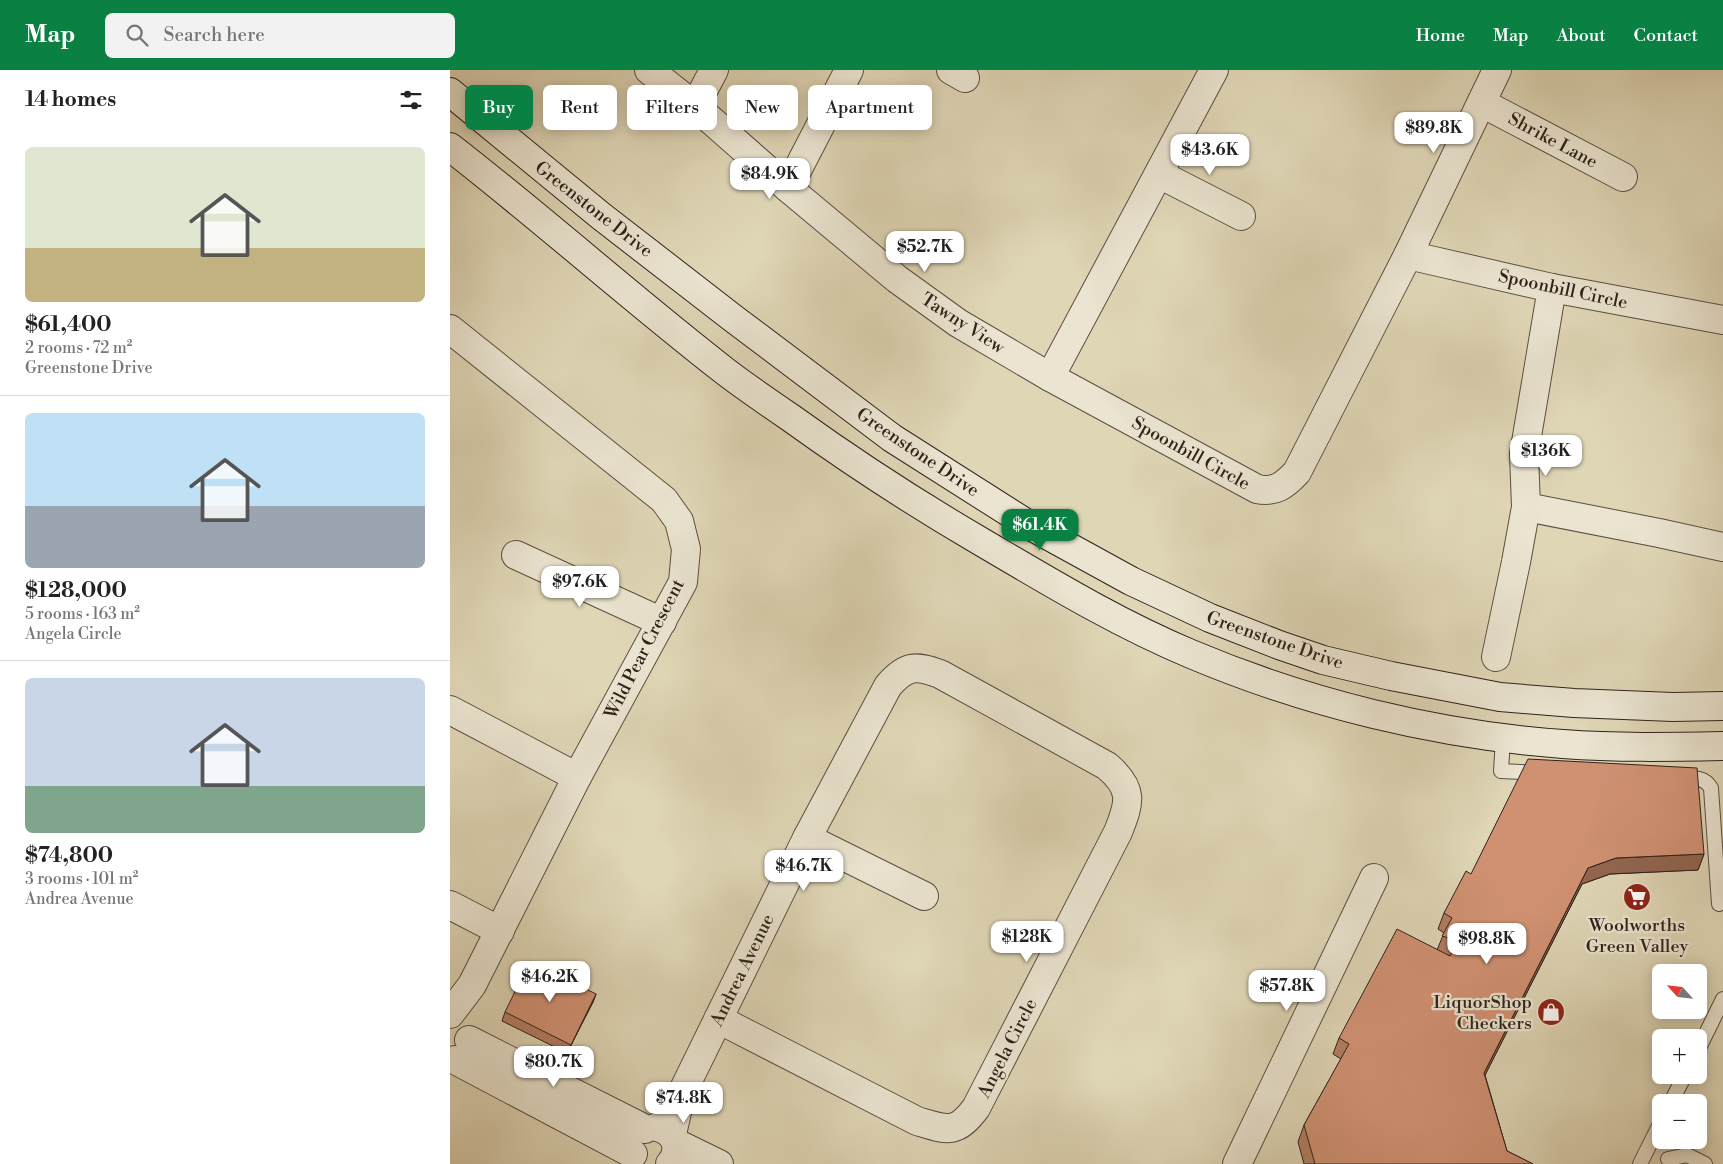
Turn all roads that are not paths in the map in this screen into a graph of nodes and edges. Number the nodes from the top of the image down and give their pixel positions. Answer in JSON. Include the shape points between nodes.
{"nodes":[{"id":1,"x":649,"y":70,"type":"edge"},
{"id":2,"x":714,"y":70,"type":"edge"},
{"id":3,"x":848,"y":70,"type":"edge"},
{"id":4,"x":1214,"y":70,"type":"edge"},
{"id":5,"x":1497,"y":70,"type":"edge"},
{"id":6,"x":668,"y":85,"type":"edge"},
{"id":7,"x":706,"y":85,"type":"edge"},
{"id":8,"x":450,"y":92,"type":"edge"},
{"id":9,"x":1482,"y":104,"type":"junction"},
{"id":10,"x":717,"y":125,"type":"edge"},
{"id":11,"x":450,"y":147,"type":"edge"},
{"id":12,"x":1159,"y":174,"type":"junction"},
{"id":13,"x":1624,"y":177,"type":"dead end"},
{"id":14,"x":788,"y":188,"type":"junction"},
{"id":15,"x":1241,"y":216,"type":"dead end"},
{"id":16,"x":1408,"y":255,"type":"junction"},
{"id":17,"x":1552,"y":288,"type":"junction"},
{"id":18,"x":1723,"y":320,"type":"edge"},
{"id":19,"x":450,"y":329,"type":"edge"},
{"id":20,"x":1050,"y":377,"type":"junction"},
{"id":21,"x":1526,"y":507,"type":"junction"},
{"id":22,"x":1723,"y":547,"type":"edge"},
{"id":23,"x":516,"y":555,"type":"dead end"},
{"id":24,"x":662,"y":622,"type":"junction"},
{"id":25,"x":1496,"y":657,"type":"dead end"},
{"id":26,"x":910,"y":668,"type":"joint"},
{"id":27,"x":1723,"y":706,"type":"edge"},
{"id":28,"x":450,"y":710,"type":"edge"},
{"id":29,"x":1503,"y":738,"type":"junction"},
{"id":30,"x":1723,"y":746,"type":"edge"},
{"id":31,"x":1556,"y":773,"type":"edge"},
{"id":32,"x":577,"y":777,"type":"junction"},
{"id":33,"x":1669,"y":777,"type":"edge"},
{"id":34,"x":807,"y":838,"type":"junction"},
{"id":35,"x":1374,"y":878,"type":"dead end"},
{"id":36,"x":924,"y":896,"type":"dead end"},
{"id":37,"x":450,"y":904,"type":"edge"},
{"id":38,"x":1719,"y":904,"type":"dead end"},
{"id":39,"x":500,"y":931,"type":"junction"},
{"id":40,"x":1723,"y":999,"type":"edge"},
{"id":41,"x":718,"y":1019,"type":"junction"},
{"id":42,"x":1707,"y":1032,"type":"edge"},
{"id":43,"x":456,"y":1037,"type":"edge"},
{"id":44,"x":663,"y":1139,"type":"edge"},
{"id":45,"x":1652,"y":1139,"type":"edge"},
{"id":46,"x":1647,"y":1149,"type":"junction"},
{"id":47,"x":637,"y":1161,"type":"edge"},
{"id":48,"x":1670,"y":1161,"type":"edge"},
{"id":49,"x":719,"y":1164,"type":"edge"},
{"id":50,"x":1237,"y":1164,"type":"edge"},
{"id":51,"x":1640,"y":1164,"type":"edge"},
{"id":52,"x":1705,"y":1164,"type":"edge"}],
"edges":[{"from":1,"to":6,"type":"street","name":"Tawny View"},
{"from":2,"to":7,"type":"street"},
{"from":3,"to":14,"type":"street"},
{"from":4,"to":12,"type":"street"},
{"from":5,"to":9,"type":"street"},
{"from":8,"to":27,"type":"street","name":"Greenstone Drive","via":[[609,222],[892,438],[1029,525],[1132,581],[1210,618],[1279,645],[1323,660],[1391,676],[1500,697],[1673,707]]},
{"from":9,"to":13,"type":"street","name":"Shrike Lane"},
{"from":9,"to":16,"type":"street"},
{"from":10,"to":14,"type":"street","name":"Tawny View"},
{"from":11,"to":29,"type":"street","via":[[727,373],[874,476],[1066,591],[1145,633],[1253,679],[1323,701],[1412,722]]},
{"from":12,"to":15,"type":"street"},
{"from":12,"to":20,"type":"street"},
{"from":14,"to":20,"type":"street","name":"Tawny View","via":[[912,290],[958,323]]},
{"from":16,"to":17,"type":"street","name":"Spoonbill Circle"},
{"from":16,"to":20,"type":"street","name":"Spoonbill Circle","via":[[1297,472],[1277,489],[1257,489]]},
{"from":17,"to":18,"type":"street","name":"Spoonbill Circle"},
{"from":17,"to":21,"type":"street","via":[[1524,454]]},
{"from":19,"to":24,"type":"street","name":"Wild Pear Crescent","via":[[664,500],[679,521],[686,549],[683,582]]},
{"from":21,"to":22,"type":"street"},
{"from":21,"to":25,"type":"street"},
{"from":23,"to":24,"type":"street"},
{"from":24,"to":32,"type":"street","name":"Wild Pear Crescent"},
{"from":26,"to":34,"type":"street","name":"Andrea Avenue","via":[[898,674],[888,686]]},
{"from":26,"to":41,"type":"street","name":"Angela Circle","via":[[924,668],[949,678],[1107,766],[1127,788],[1128,802],[1118,832],[976,1108],[966,1121],[952,1128],[917,1120]]},
{"from":28,"to":32,"type":"street"},
{"from":29,"to":30,"type":"street","via":[[1565,744]]},
{"from":29,"to":31,"type":"lane","via":[[1500,771]]},
{"from":32,"to":39,"type":"street","name":"Wild Pear Crescent"},
{"from":33,"to":38,"type":"lane","via":[[1702,779],[1711,788]]},
{"from":34,"to":36,"type":"street"},
{"from":34,"to":41,"type":"street","name":"Andrea Avenue"},
{"from":35,"to":50,"type":"street"},
{"from":37,"to":39,"type":"street"},
{"from":39,"to":43,"type":"street","name":"Wild Pear Crescent","via":[[472,985]]},
{"from":40,"to":42,"type":"lane"},
{"from":41,"to":44,"type":"street","name":"Andrea Avenue","via":[[680,1095]]},
{"from":43,"to":44,"type":"street"},
{"from":43,"to":47,"type":"street"},
{"from":44,"to":47,"type":"street","name":"Andrea Avenue","via":[[637,1135],[633,1144]]},
{"from":44,"to":49,"type":"street"},
{"from":45,"to":46,"type":"lane"},
{"from":46,"to":48,"type":"lane"},
{"from":46,"to":51,"type":"lane"},
{"from":48,"to":52,"type":"lane","via":[[1687,1155]]}]}
